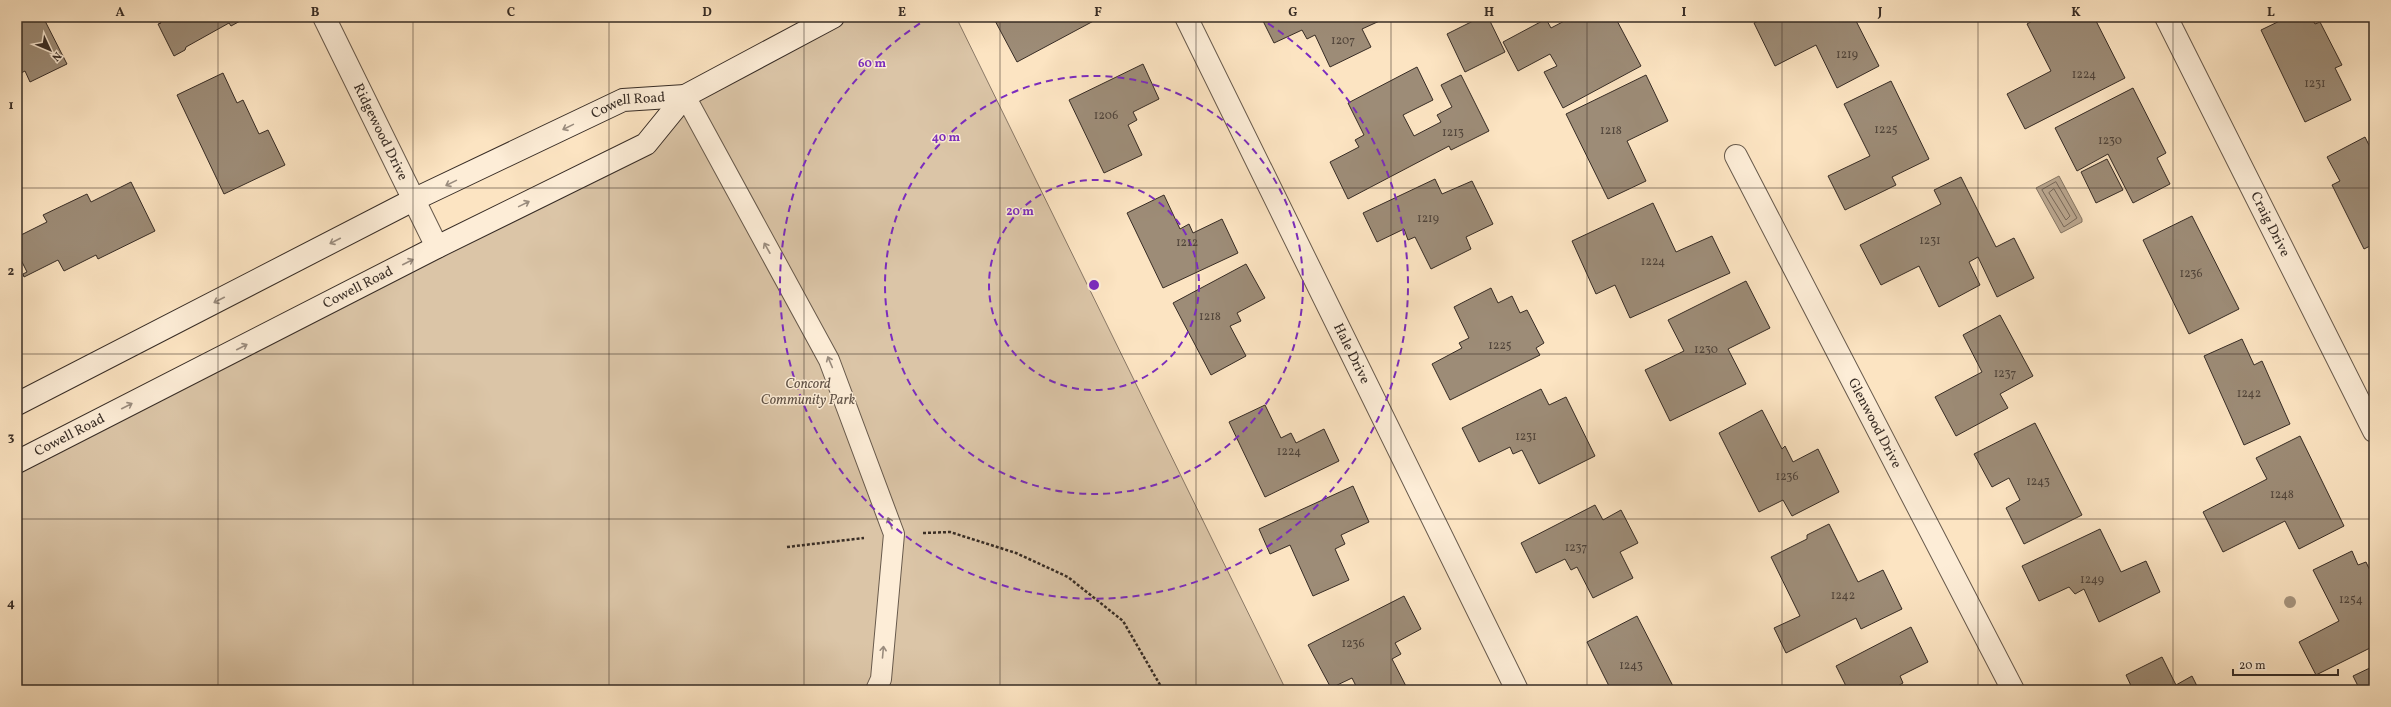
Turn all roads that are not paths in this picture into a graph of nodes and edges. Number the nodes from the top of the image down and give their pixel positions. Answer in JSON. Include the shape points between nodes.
{"nodes":[{"id":1,"x":324,"y":17,"type":"edge"},
{"id":2,"x":833,"y":17,"type":"edge"},
{"id":3,"x":1186,"y":17,"type":"edge"},
{"id":4,"x":2166,"y":17,"type":"edge"},
{"id":5,"x":685,"y":96,"type":"junction"},
{"id":6,"x":1736,"y":156,"type":"dead end"},
{"id":7,"x":413,"y":200,"type":"junction"},
{"id":8,"x":438,"y":247,"type":"junction"},
{"id":9,"x":17,"y":404,"type":"edge"},
{"id":10,"x":2374,"y":431,"type":"edge"},
{"id":11,"x":17,"y":462,"type":"edge"},
{"id":12,"x":876,"y":690,"type":"edge"},
{"id":13,"x":1517,"y":690,"type":"edge"},
{"id":14,"x":2013,"y":690,"type":"edge"}],
"edges":[{"from":1,"to":7,"type":"street","name":"Ridgewood Drive"},
{"from":2,"to":5,"type":"street","name":"Cowell Road"},
{"from":3,"to":13,"type":"street","name":"Hale Drive"},
{"from":4,"to":10,"type":"street","name":"Craig Drive"},
{"from":5,"to":7,"type":"street","name":"Cowell Road","one_way":true,"via":[[623,100]]},
{"from":8,"to":5,"type":"street","name":"Cowell Road","one_way":true,"via":[[646,144]]},
{"from":12,"to":5,"type":"lane","one_way":true,"via":[[881,679],[894,534],[829,360]]},
{"from":6,"to":14,"type":"street","name":"Glenwood Drive"},
{"from":7,"to":8,"type":"street","name":"Ridgewood Drive"},
{"from":7,"to":9,"type":"street","name":"Cowell Road","one_way":true},
{"from":11,"to":8,"type":"street","name":"Cowell Road","one_way":true}]}
